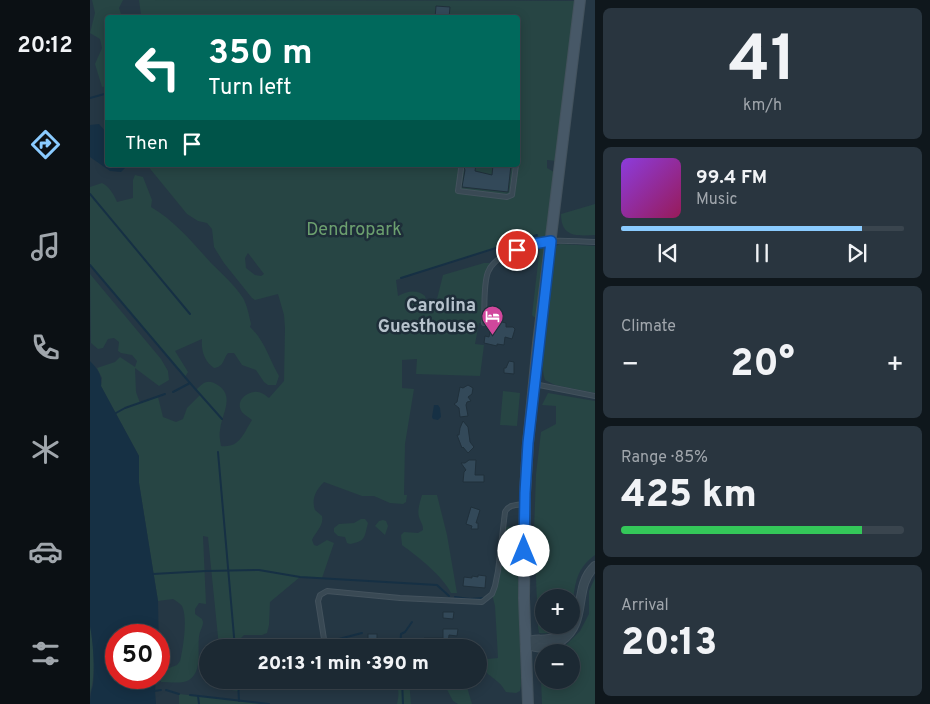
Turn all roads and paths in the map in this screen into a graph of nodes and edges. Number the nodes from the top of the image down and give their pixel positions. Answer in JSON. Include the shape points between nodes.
{"nodes":[{"id":1,"x":580,"y":0,"type":"edge"},
{"id":2,"x":516,"y":167,"type":"edge"},
{"id":3,"x":460,"y":169,"type":"dead end"},
{"id":4,"x":551,"y":241,"type":"junction"},
{"id":5,"x":595,"y":242,"type":"edge"},
{"id":6,"x":484,"y":323,"type":"dead end"},
{"id":7,"x":534,"y":384,"type":"junction"},
{"id":8,"x":595,"y":396,"type":"edge"},
{"id":9,"x":525,"y":504,"type":"junction"},
{"id":10,"x":595,"y":566,"type":"edge"},
{"id":11,"x":580,"y":606,"type":"edge"},
{"id":12,"x":524,"y":619,"type":"junction"},
{"id":13,"x":563,"y":634,"type":"edge"},
{"id":14,"x":569,"y":634,"type":"edge"},
{"id":15,"x":324,"y":639,"type":"dead end"},
{"id":16,"x":538,"y":640,"type":"junction"},
{"id":17,"x":525,"y":644,"type":"junction"},
{"id":18,"x":528,"y":704,"type":"edge"}],
"edges":[{"from":1,"to":4,"type":"main road"},
{"from":2,"to":3,"type":"lane","via":[[512,195],[507,197],[458,191]]},
{"from":4,"to":5,"type":"lane"},
{"from":4,"to":6,"type":"lane","via":[[533,244],[501,256],[492,263],[487,274]]},
{"from":4,"to":7,"type":"main road"},
{"from":7,"to":8,"type":"lane"},
{"from":7,"to":9,"type":"main road"},
{"from":9,"to":12,"type":"main road"},
{"from":9,"to":15,"type":"lane","via":[[512,506],[505,512],[498,572],[487,600],[413,599],[327,591],[320,595],[318,601]]},
{"from":10,"to":11,"type":"street","via":[[582,583]]},
{"from":12,"to":16,"type":"street"},
{"from":12,"to":17,"type":"main road"},
{"from":13,"to":16,"type":"street"},
{"from":14,"to":17,"type":"street","via":[[556,644],[538,649]]},
{"from":16,"to":17,"type":"street","via":[[532,639]]},
{"from":17,"to":18,"type":"main road"}]}
